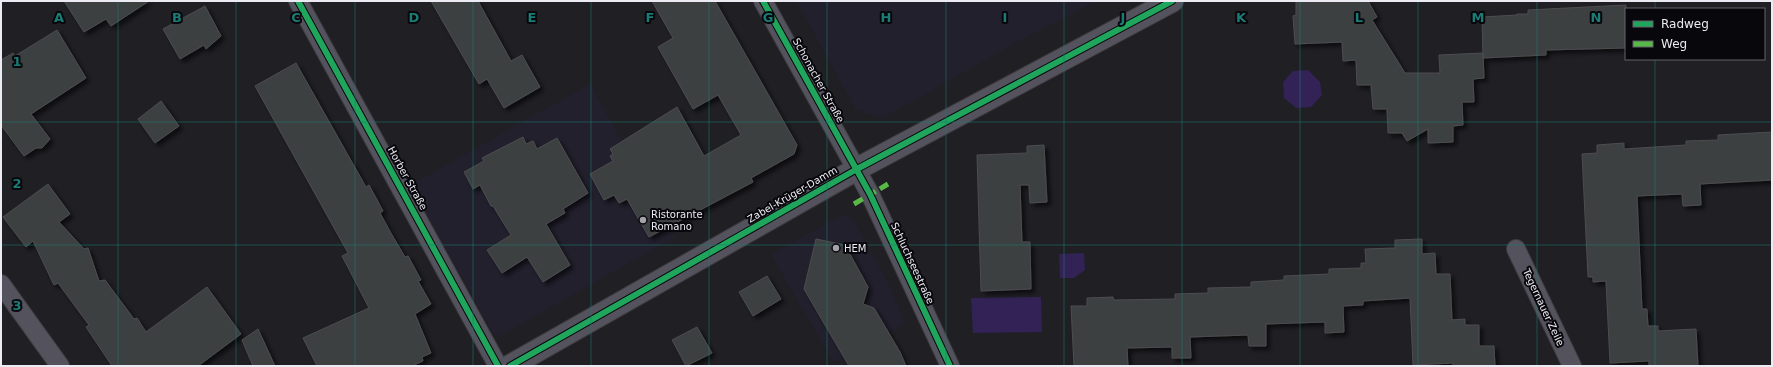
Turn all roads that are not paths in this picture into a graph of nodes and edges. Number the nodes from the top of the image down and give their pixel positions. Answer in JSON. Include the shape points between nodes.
{"nodes":[{"id":1,"x":298,"y":1,"type":"edge"},
{"id":2,"x":763,"y":1,"type":"edge"},
{"id":3,"x":1172,"y":1,"type":"edge"},
{"id":4,"x":857,"y":169,"type":"junction"},
{"id":5,"x":1516,"y":249,"type":"dead end"},
{"id":6,"x":1,"y":284,"type":"edge"},
{"id":7,"x":519,"y":364,"type":"edge"},
{"id":8,"x":60,"y":366,"type":"edge"},
{"id":9,"x":498,"y":366,"type":"edge"},
{"id":10,"x":950,"y":366,"type":"edge"},
{"id":11,"x":1572,"y":366,"type":"edge"}],
"edges":[{"from":1,"to":9,"type":"street","name":"Horber Straße"},
{"from":2,"to":4,"type":"street","name":"Schonacher Straße"},
{"from":3,"to":4,"type":"street","name":"Zabel-Krüger-Damm"},
{"from":4,"to":7,"type":"street","name":"Zabel-Krüger-Damm"},
{"from":4,"to":10,"type":"street","name":"Schluchseestraße"},
{"from":5,"to":11,"type":"street","name":"Tegernauer Zeile"},
{"from":6,"to":8,"type":"street"}]}
